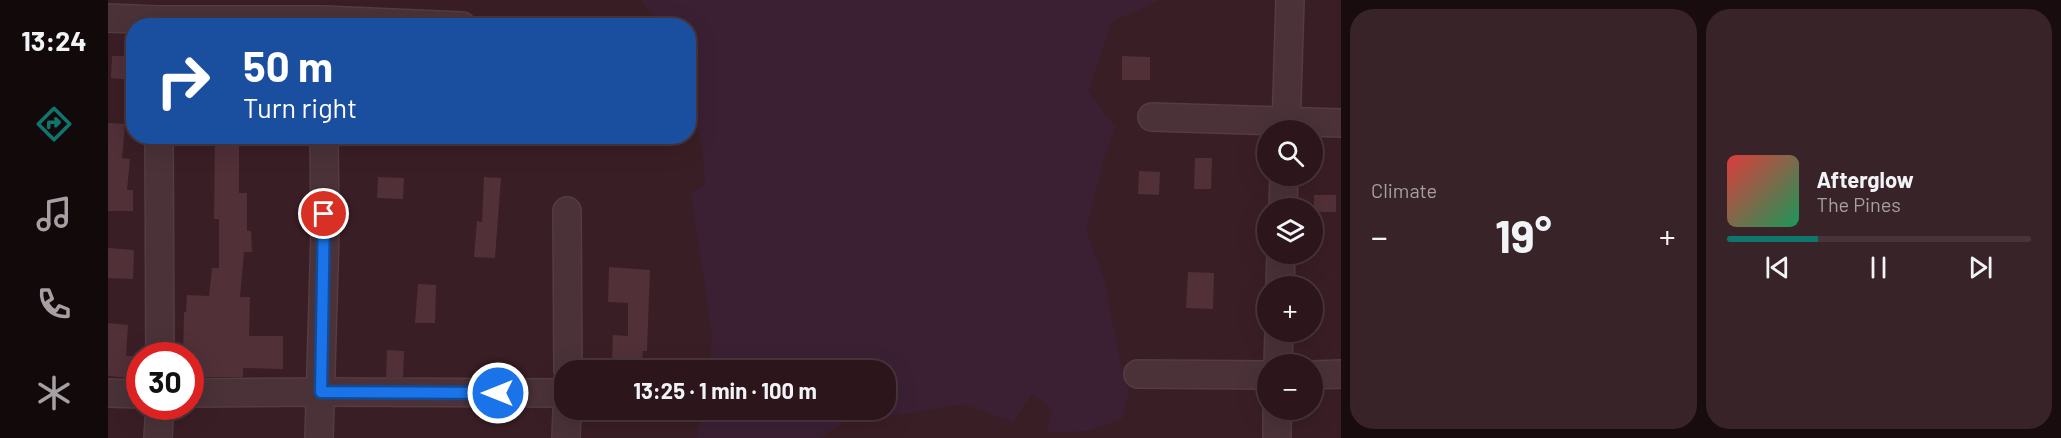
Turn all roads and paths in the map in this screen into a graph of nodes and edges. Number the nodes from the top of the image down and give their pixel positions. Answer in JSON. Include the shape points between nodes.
{"nodes":[{"id":1,"x":1290,"y":0,"type":"edge"},
{"id":2,"x":159,"y":15,"type":"edge"},
{"id":3,"x":324,"y":15,"type":"edge"},
{"id":4,"x":108,"y":18,"type":"edge"},
{"id":5,"x":362,"y":18,"type":"edge"},
{"id":6,"x":1152,"y":117,"type":"dead end"},
{"id":7,"x":1286,"y":120,"type":"edge"},
{"id":8,"x":1341,"y":123,"type":"edge"},
{"id":9,"x":1257,"y":124,"type":"edge"},
{"id":10,"x":1323,"y":124,"type":"edge"},
{"id":11,"x":159,"y":144,"type":"edge"},
{"id":12,"x":324,"y":144,"type":"edge"},
{"id":13,"x":567,"y":211,"type":"dead end"},
{"id":14,"x":160,"y":342,"type":"edge"},
{"id":15,"x":567,"y":360,"type":"edge"},
{"id":16,"x":1138,"y":374,"type":"dead end"},
{"id":17,"x":1341,"y":374,"type":"edge"},
{"id":18,"x":1257,"y":375,"type":"edge"},
{"id":19,"x":1323,"y":375,"type":"edge"},
{"id":20,"x":321,"y":392,"type":"junction"},
{"id":21,"x":108,"y":393,"type":"edge"},
{"id":22,"x":126,"y":393,"type":"edge"},
{"id":23,"x":204,"y":393,"type":"edge"},
{"id":24,"x":554,"y":393,"type":"edge"},
{"id":25,"x":159,"y":420,"type":"edge"},
{"id":26,"x":567,"y":420,"type":"edge"},
{"id":27,"x":1277,"y":420,"type":"edge"},
{"id":28,"x":158,"y":438,"type":"edge"},
{"id":29,"x":319,"y":438,"type":"edge"},
{"id":30,"x":566,"y":438,"type":"edge"},
{"id":31,"x":1277,"y":438,"type":"edge"}],
"edges":[{"from":1,"to":7,"type":"street"},
{"from":2,"to":3,"type":"street"},
{"from":2,"to":4,"type":"street"},
{"from":3,"to":5,"type":"street"},
{"from":6,"to":9,"type":"street"},
{"from":8,"to":10,"type":"street"},
{"from":11,"to":14,"type":"street"},
{"from":12,"to":20,"type":"street"},
{"from":13,"to":15,"type":"street"},
{"from":16,"to":18,"type":"street"},
{"from":17,"to":19,"type":"street"},
{"from":20,"to":23,"type":"street"},
{"from":20,"to":24,"type":"street"},
{"from":20,"to":29,"type":"street"},
{"from":21,"to":22,"type":"street"},
{"from":25,"to":28,"type":"street"},
{"from":26,"to":30,"type":"street"},
{"from":27,"to":31,"type":"street"}]}
